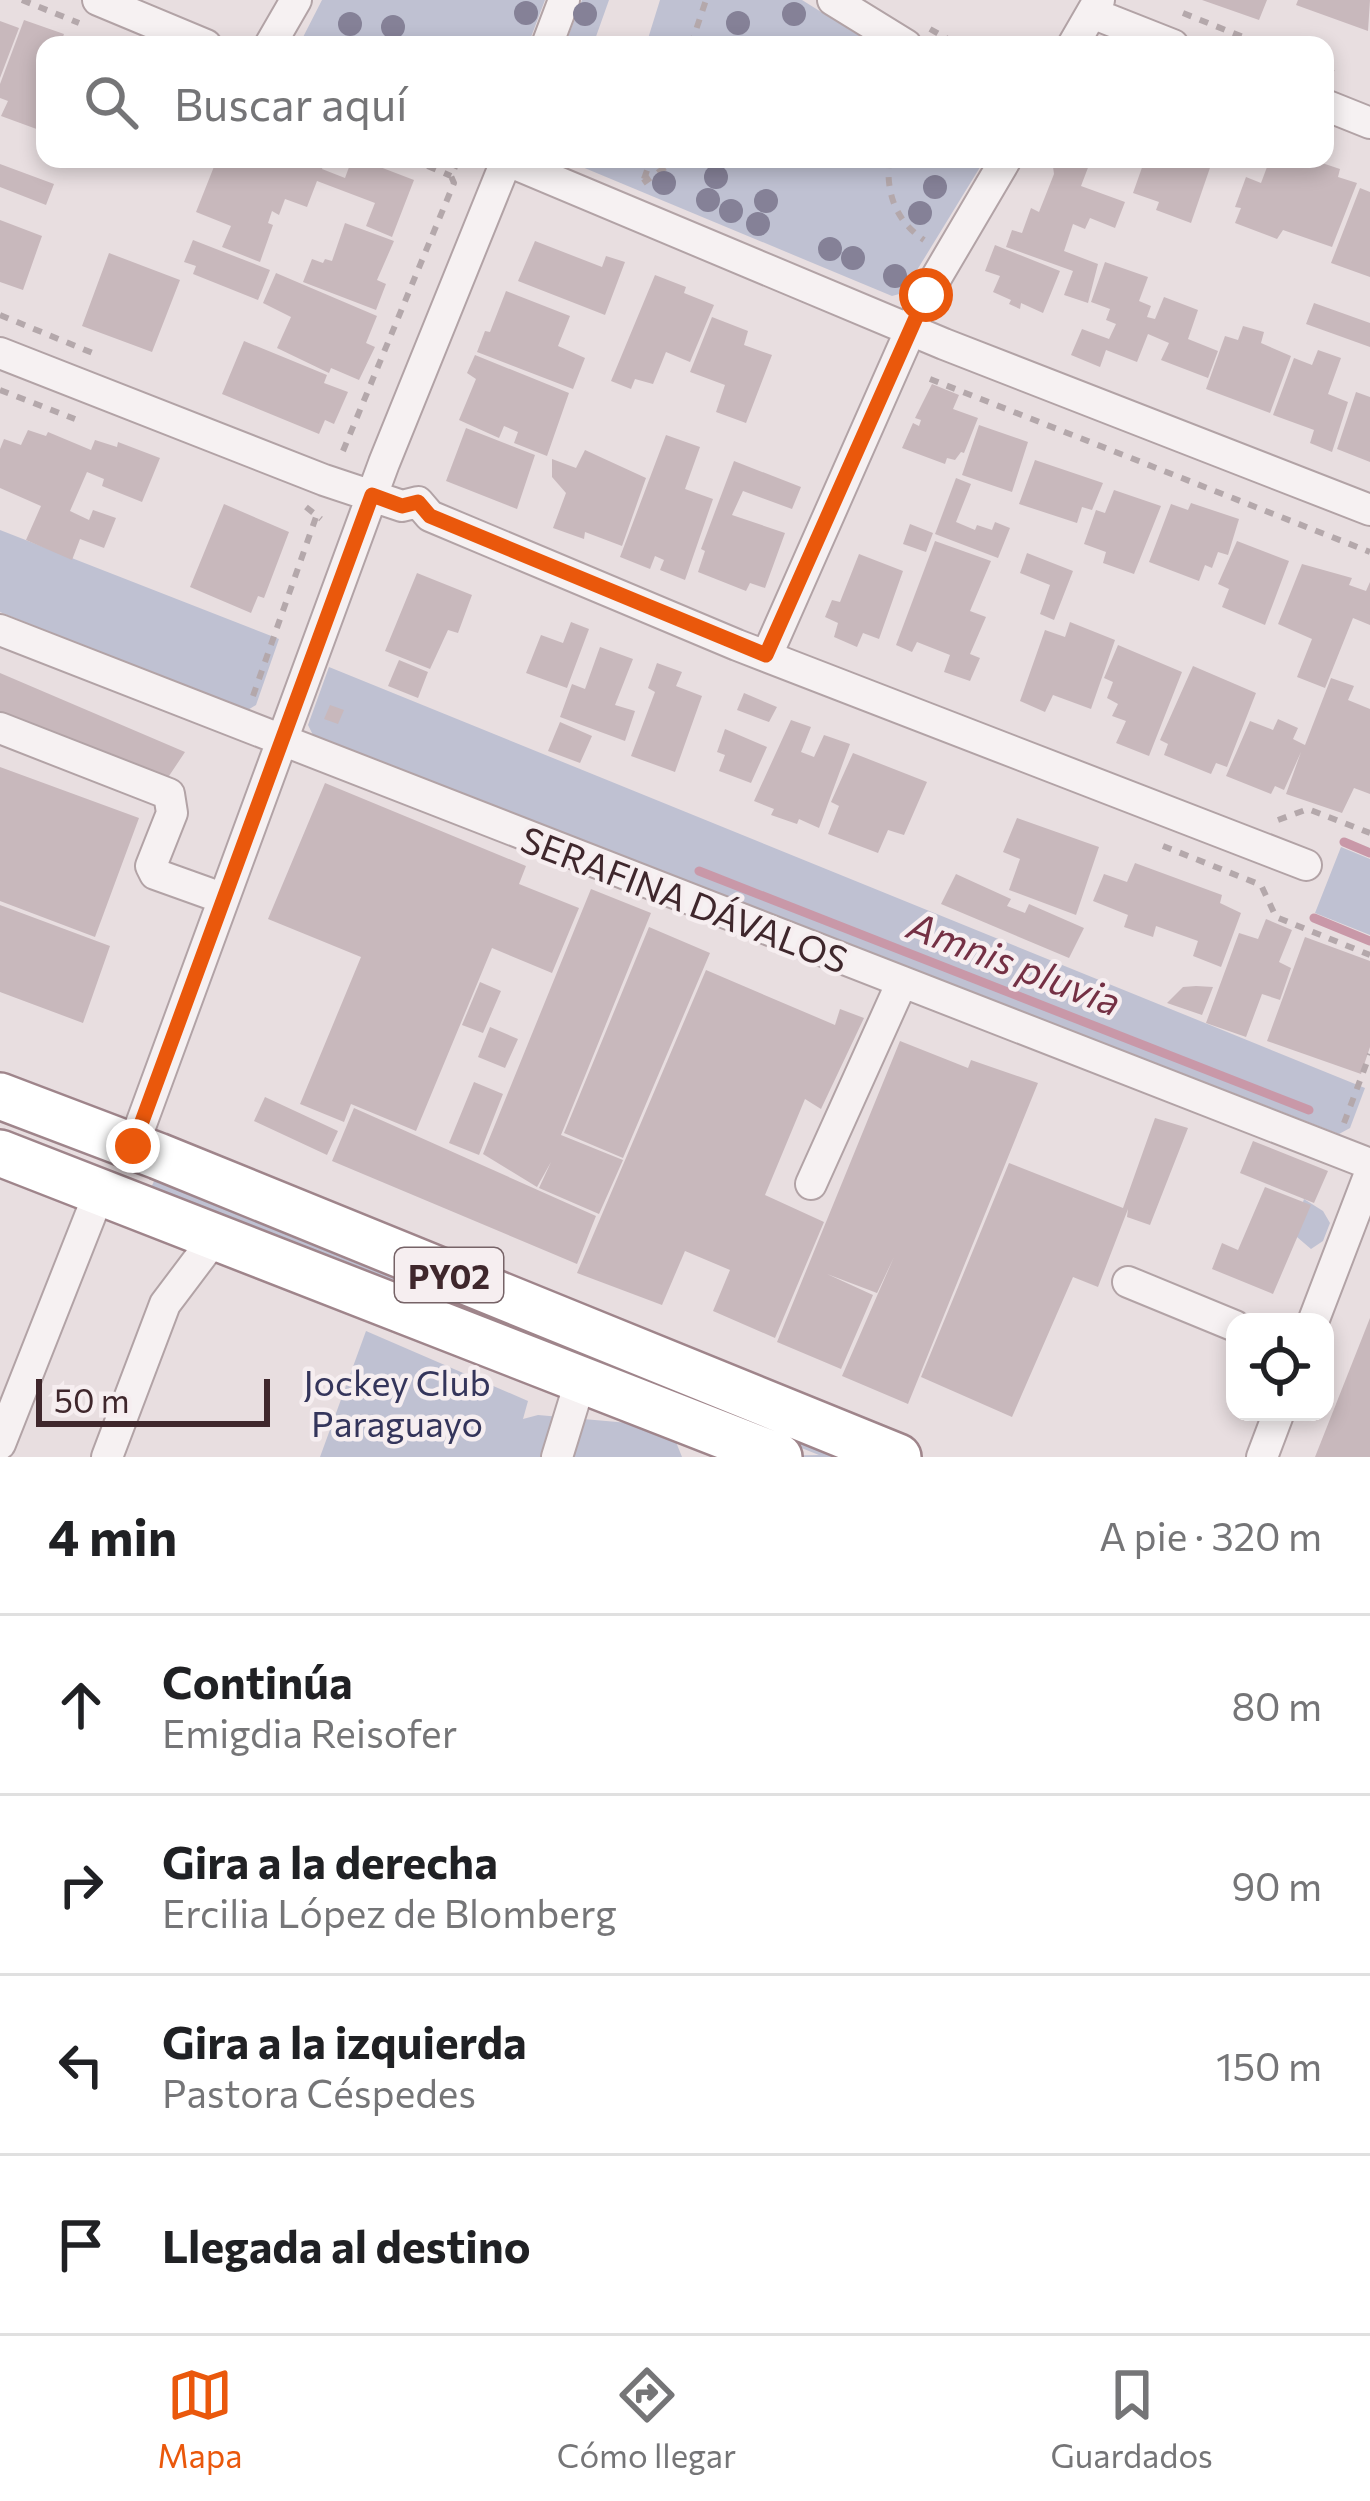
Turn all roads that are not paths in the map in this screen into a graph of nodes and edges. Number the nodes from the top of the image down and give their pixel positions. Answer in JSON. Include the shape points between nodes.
{"nodes":[{"id":1,"x":98,"y":0,"type":"edge"},
{"id":2,"x":296,"y":0,"type":"edge"},
{"id":3,"x":564,"y":0,"type":"edge"},
{"id":4,"x":833,"y":0,"type":"edge"},
{"id":5,"x":1096,"y":6,"type":"edge"},
{"id":6,"x":184,"y":36,"type":"edge"},
{"id":7,"x":275,"y":36,"type":"edge"},
{"id":8,"x":550,"y":36,"type":"edge"},
{"id":9,"x":891,"y":36,"type":"edge"},
{"id":10,"x":1078,"y":36,"type":"edge"},
{"id":11,"x":1155,"y":36,"type":"edge"},
{"id":12,"x":1334,"y":109,"type":"edge"},
{"id":13,"x":1370,"y":123,"type":"edge"},
{"id":14,"x":501,"y":168,"type":"edge"},
{"id":15,"x":526,"y":168,"type":"edge"},
{"id":16,"x":1001,"y":168,"type":"edge"},
{"id":17,"x":910,"y":329,"type":"junction"},
{"id":18,"x":0,"y":353,"type":"edge"},
{"id":19,"x":372,"y":495,"type":"junction"},
{"id":20,"x":1370,"y":510,"type":"edge"},
{"id":21,"x":0,"y":630,"type":"edge"},
{"id":22,"x":766,"y":655,"type":"junction"},
{"id":23,"x":0,"y":728,"type":"edge"},
{"id":24,"x":281,"y":742,"type":"junction"},
{"id":25,"x":1306,"y":866,"type":"dead end"},
{"id":26,"x":222,"y":898,"type":"junction"},
{"id":27,"x":902,"y":982,"type":"junction"},
{"id":28,"x":0,"y":1096,"type":"edge"},
{"id":29,"x":133,"y":1146,"type":"junction"},
{"id":30,"x":0,"y":1150,"type":"edge"},
{"id":31,"x":1370,"y":1169,"type":"edge"},
{"id":32,"x":811,"y":1184,"type":"dead end"},
{"id":33,"x":100,"y":1191,"type":"junction"},
{"id":34,"x":217,"y":1235,"type":"junction"},
{"id":35,"x":1128,"y":1282,"type":"dead end"},
{"id":36,"x":1316,"y":1313,"type":"edge"},
{"id":37,"x":1226,"y":1322,"type":"edge"},
{"id":38,"x":581,"y":1379,"type":"junction"},
{"id":39,"x":1276,"y":1421,"type":"edge"},
{"id":40,"x":0,"y":1444,"type":"edge"},
{"id":41,"x":107,"y":1457,"type":"edge"},
{"id":42,"x":557,"y":1457,"type":"edge"},
{"id":43,"x":779,"y":1457,"type":"edge"},
{"id":44,"x":898,"y":1457,"type":"edge"},
{"id":45,"x":1262,"y":1457,"type":"edge"}],
"edges":[{"from":1,"to":6,"type":"street"},
{"from":2,"to":7,"type":"street"},
{"from":3,"to":8,"type":"street"},
{"from":4,"to":9,"type":"street"},
{"from":5,"to":10,"type":"street"},
{"from":5,"to":11,"type":"street"},
{"from":12,"to":13,"type":"street"},
{"from":14,"to":19,"type":"street"},
{"from":15,"to":17,"type":"street"},
{"from":16,"to":17,"type":"street"},
{"from":17,"to":20,"type":"street"},
{"from":17,"to":22,"type":"street"},
{"from":18,"to":19,"type":"street"},
{"from":19,"to":22,"type":"street"},
{"from":19,"to":24,"type":"street"},
{"from":21,"to":24,"type":"street","name":"SERAFINA DÁVALOS"},
{"from":22,"to":25,"type":"street"},
{"from":23,"to":26,"type":"street","via":[[169,794],[172,813],[151,866],[155,874]]},
{"from":24,"to":26,"type":"street"},
{"from":24,"to":27,"type":"street","name":"SERAFINA DÁVALOS"},
{"from":26,"to":29,"type":"street"},
{"from":27,"to":31,"type":"street","name":"SERAFINA DÁVALOS"},
{"from":27,"to":32,"type":"street"},
{"from":28,"to":29,"type":"highway","number":"PY02"},
{"from":29,"to":30,"type":"highway","via":[[110,1166],[87,1172],[13,1144]]},
{"from":29,"to":44,"type":"highway","number":"PY02"},
{"from":30,"to":33,"type":"highway","number":"PY02"},
{"from":31,"to":36,"type":"street"},
{"from":33,"to":34,"type":"highway","number":"PY02"},
{"from":33,"to":40,"type":"street"},
{"from":34,"to":38,"type":"highway","number":"PY02"},
{"from":34,"to":41,"type":"street","via":[[165,1304]]},
{"from":35,"to":37,"type":"street"},
{"from":38,"to":42,"type":"street"},
{"from":38,"to":43,"type":"highway","number":"PY02"},
{"from":39,"to":45,"type":"street"}]}
